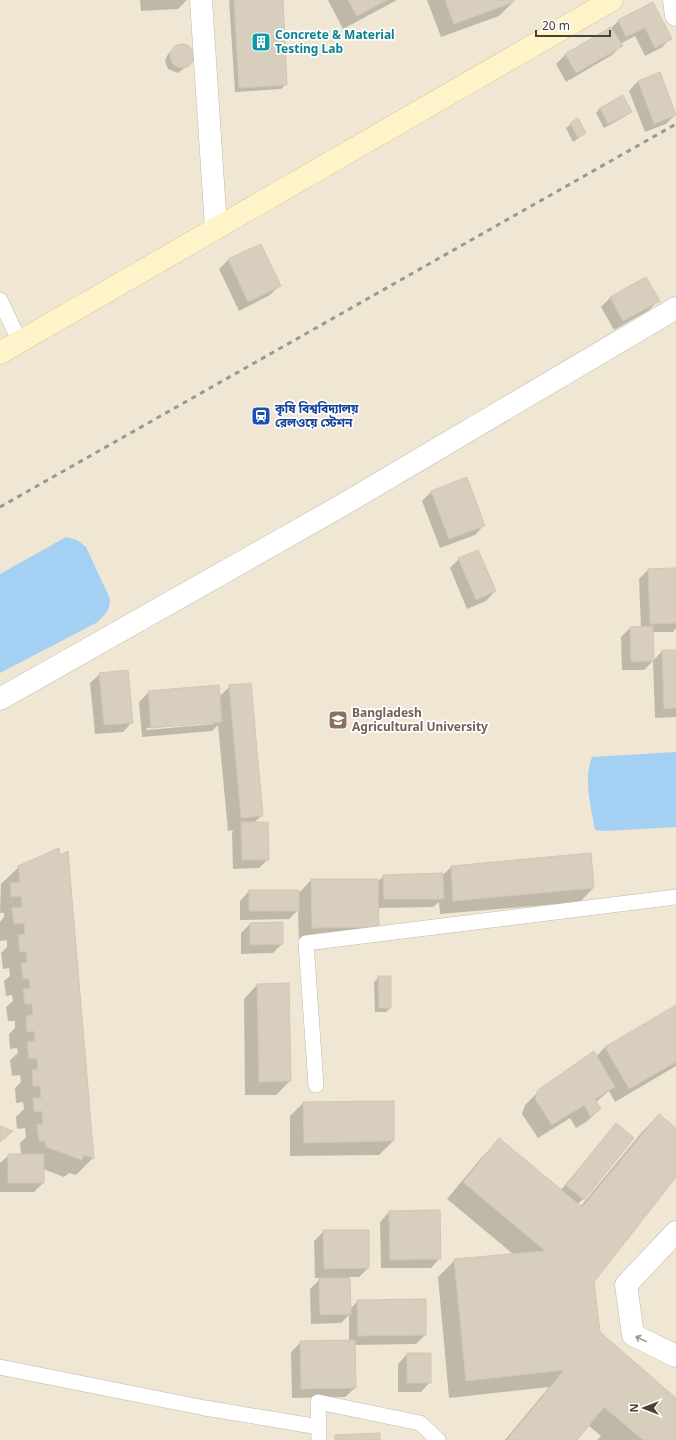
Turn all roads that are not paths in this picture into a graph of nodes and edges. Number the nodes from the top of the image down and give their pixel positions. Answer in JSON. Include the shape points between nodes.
{"nodes":[{"id":1,"x":201,"y":0,"type":"edge"},
{"id":2,"x":612,"y":0,"type":"edge"},
{"id":3,"x":674,"y":0,"type":"edge"},
{"id":4,"x":676,"y":15,"type":"edge"},
{"id":5,"x":216,"y":228,"type":"junction"},
{"id":6,"x":0,"y":300,"type":"edge"},
{"id":7,"x":676,"y":308,"type":"edge"},
{"id":8,"x":20,"y":342,"type":"junction"},
{"id":9,"x":0,"y":353,"type":"edge"},
{"id":10,"x":0,"y":699,"type":"edge"},
{"id":11,"x":676,"y":897,"type":"edge"},
{"id":12,"x":316,"y":1085,"type":"dead end"},
{"id":13,"x":676,"y":1232,"type":"edge"},
{"id":14,"x":676,"y":1356,"type":"edge"},
{"id":15,"x":0,"y":1368,"type":"edge"},
{"id":16,"x":319,"y":1434,"type":"edge"},
{"id":17,"x":438,"y":1440,"type":"edge"}],
"edges":[{"from":1,"to":5,"type":"street"},
{"from":2,"to":5,"type":"street"},
{"from":3,"to":4,"type":"street"},
{"from":5,"to":8,"type":"street"},
{"from":6,"to":8,"type":"lane"},
{"from":7,"to":10,"type":"street","via":[[339,507]]},
{"from":8,"to":9,"type":"street"},
{"from":11,"to":12,"type":"lane","via":[[306,944]]},
{"from":14,"to":13,"type":"street","one_way":true,"via":[[633,1335],[626,1285]]},
{"from":15,"to":16,"type":"lane","via":[[205,1408]]},
{"from":16,"to":17,"type":"lane","via":[[318,1402],[420,1423]]}]}
